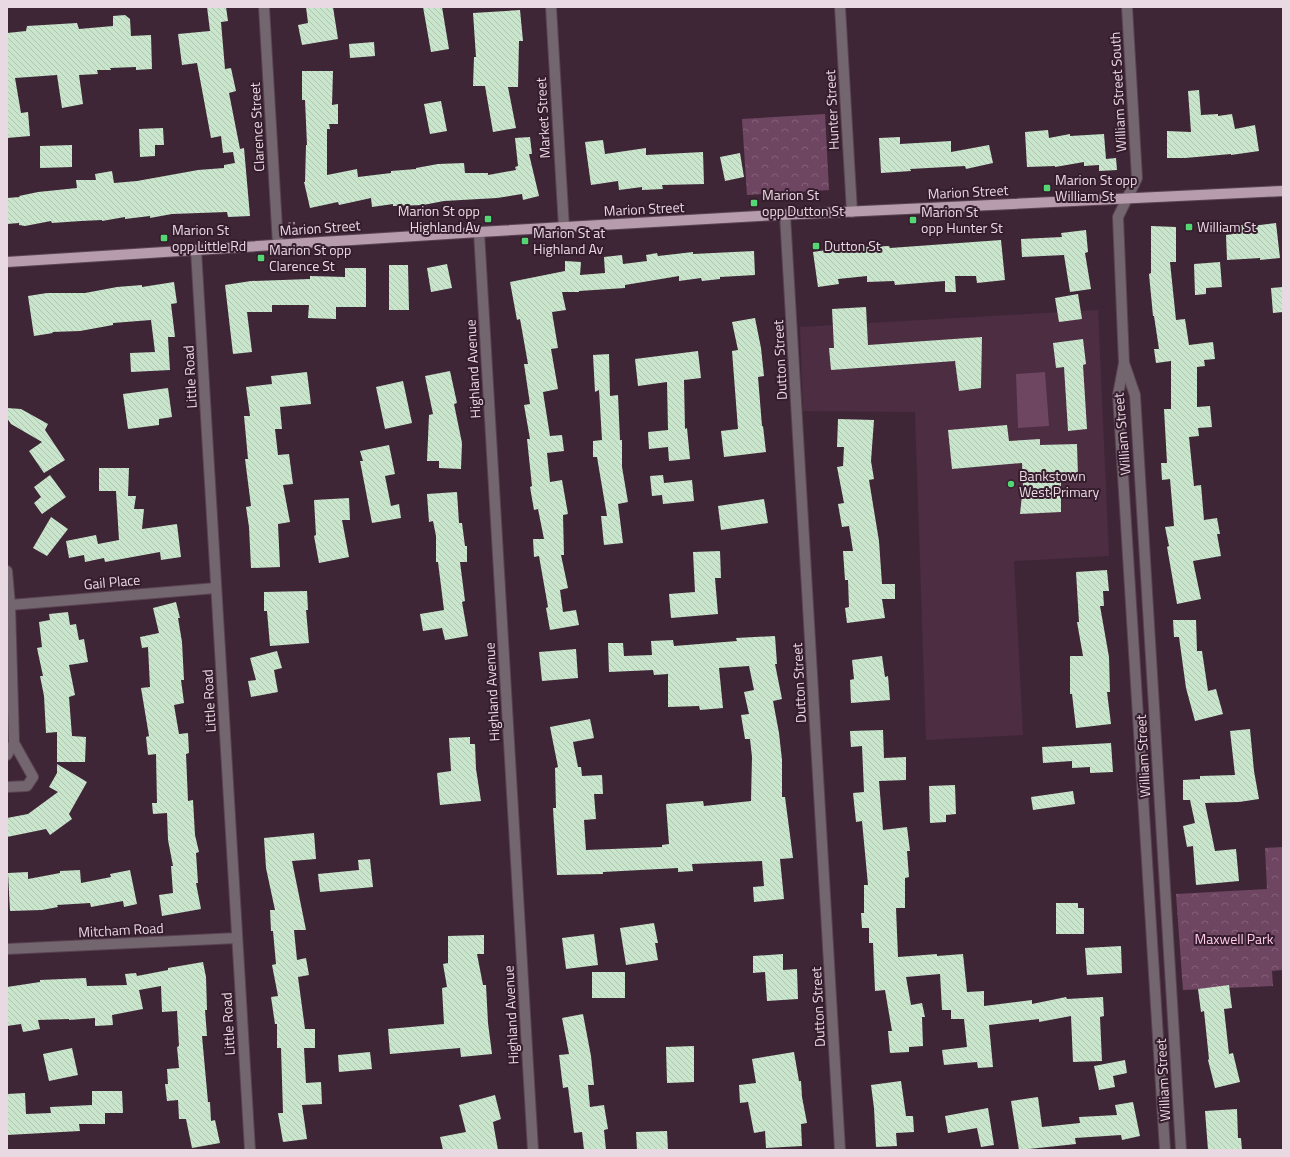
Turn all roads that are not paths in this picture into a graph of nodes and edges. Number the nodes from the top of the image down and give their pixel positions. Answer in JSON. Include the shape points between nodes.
{"nodes":[{"id":1,"x":264,"y":7,"type":"edge"},
{"id":2,"x":551,"y":7,"type":"edge"},
{"id":3,"x":840,"y":7,"type":"edge"},
{"id":4,"x":1127,"y":7,"type":"edge"},
{"id":5,"x":1283,"y":191,"type":"edge"},
{"id":6,"x":1127,"y":198,"type":"junction"},
{"id":7,"x":852,"y":212,"type":"junction"},
{"id":8,"x":785,"y":215,"type":"junction"},
{"id":9,"x":564,"y":228,"type":"junction"},
{"id":10,"x":480,"y":232,"type":"junction"},
{"id":11,"x":278,"y":245,"type":"junction"},
{"id":12,"x":196,"y":250,"type":"junction"},
{"id":13,"x":7,"y":262,"type":"edge"},
{"id":14,"x":1124,"y":363,"type":"junction"},
{"id":15,"x":7,"y":571,"type":"edge"},
{"id":16,"x":216,"y":588,"type":"junction"},
{"id":17,"x":10,"y":605,"type":"junction"},
{"id":18,"x":14,"y":743,"type":"junction"},
{"id":19,"x":7,"y":755,"type":"edge"},
{"id":20,"x":7,"y":787,"type":"edge"},
{"id":21,"x":237,"y":938,"type":"junction"},
{"id":22,"x":7,"y":949,"type":"edge"},
{"id":23,"x":250,"y":1150,"type":"edge"},
{"id":24,"x":533,"y":1150,"type":"edge"},
{"id":25,"x":840,"y":1150,"type":"edge"},
{"id":26,"x":1165,"y":1150,"type":"edge"},
{"id":27,"x":1181,"y":1150,"type":"edge"}],
"edges":[{"from":1,"to":11,"type":"street","name":"Clarence Street"},
{"from":2,"to":9,"type":"street","name":"Market Street"},
{"from":3,"to":7,"type":"street","name":"Hunter Street"},
{"from":4,"to":6,"type":"street","name":"William Street South","via":[[1137,172]]},
{"from":5,"to":6,"type":"main road","name":"Marion Street"},
{"from":6,"to":7,"type":"main road","name":"Marion Street"},
{"from":6,"to":14,"type":"street","name":"William Street","via":[[1118,217]]},
{"from":7,"to":8,"type":"main road","name":"Marion Street"},
{"from":8,"to":9,"type":"main road","name":"Marion Street"},
{"from":8,"to":25,"type":"street","name":"Dutton Street"},
{"from":9,"to":10,"type":"main road","name":"Marion Street"},
{"from":10,"to":11,"type":"main road","name":"Marion Street"},
{"from":10,"to":24,"type":"street","name":"Highland Avenue"},
{"from":11,"to":12,"type":"main road","name":"Marion Street"},
{"from":12,"to":13,"type":"main road","name":"Marion Street"},
{"from":12,"to":16,"type":"street","name":"Little Road"},
{"from":14,"to":26,"type":"street","name":"William Street","via":[[1118,395]]},
{"from":14,"to":27,"type":"street","name":"William Street","via":[[1136,395]]},
{"from":15,"to":17,"type":"street"},
{"from":16,"to":17,"type":"street","name":"Gail Place"},
{"from":16,"to":21,"type":"street","name":"Little Road"},
{"from":17,"to":18,"type":"street"},
{"from":18,"to":19,"type":"street"},
{"from":18,"to":20,"type":"street","via":[[33,777],[26,786]]},
{"from":21,"to":22,"type":"street","name":"Mitcham Road"},
{"from":21,"to":23,"type":"street","name":"Little Road"}]}
